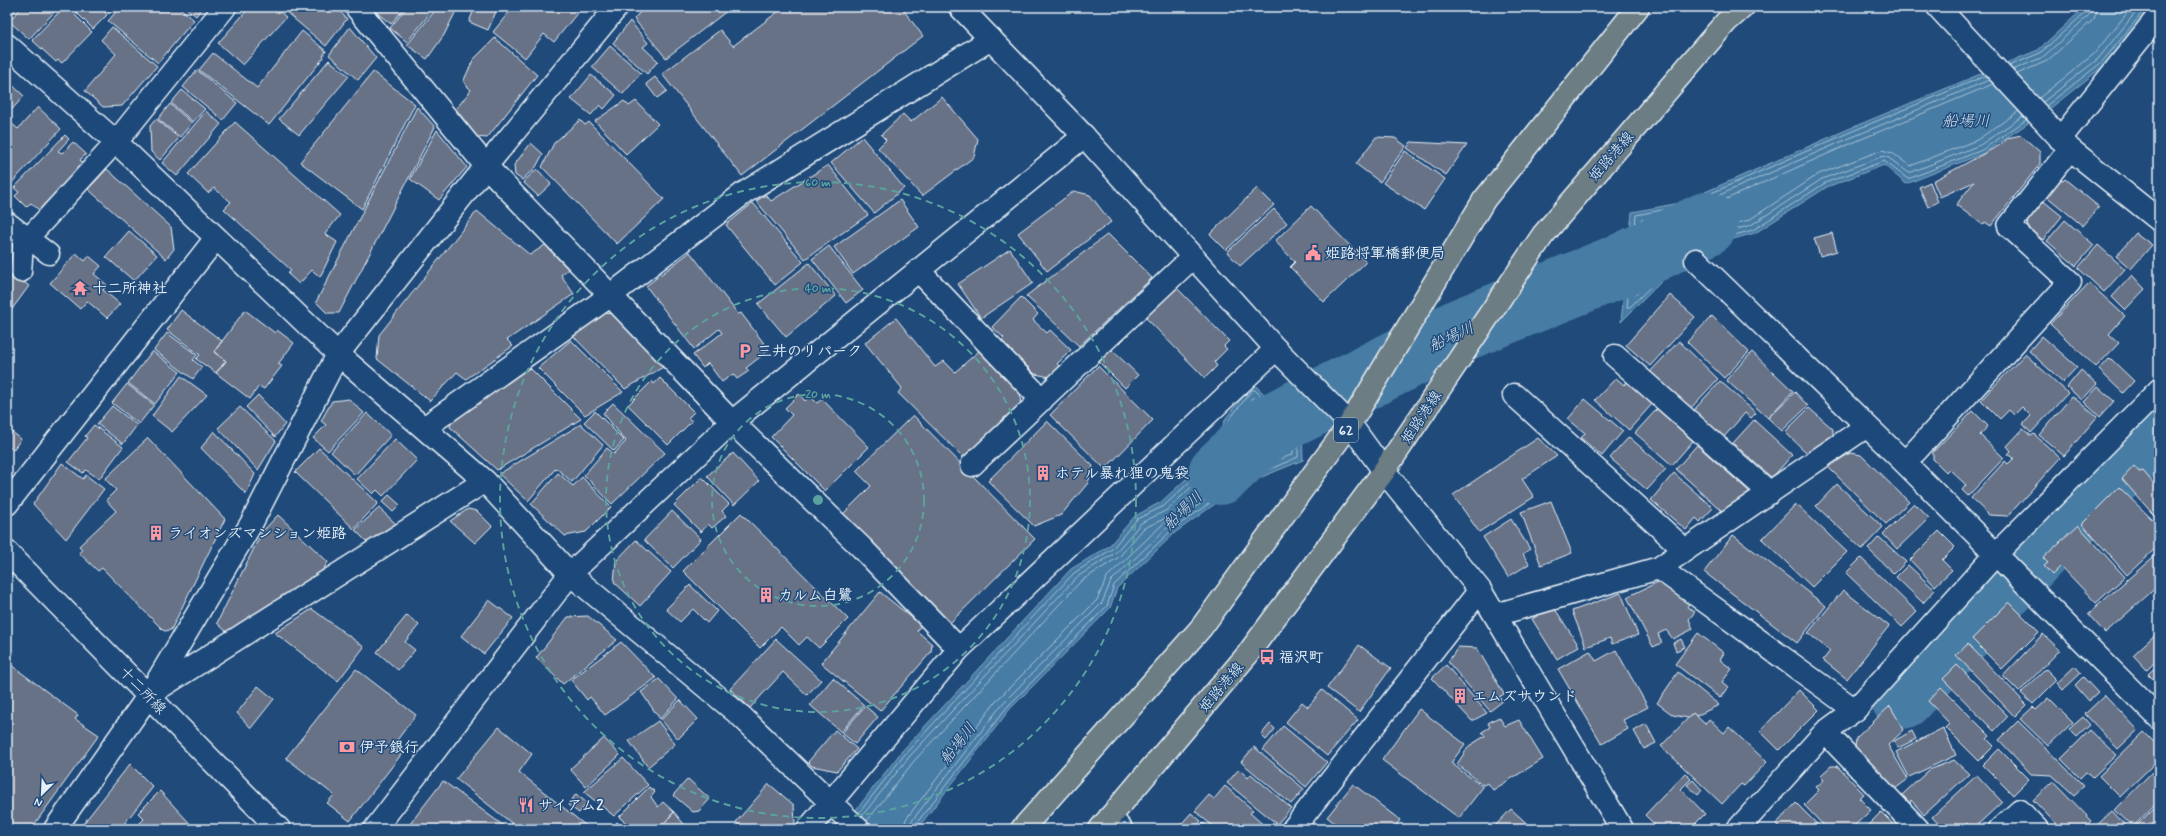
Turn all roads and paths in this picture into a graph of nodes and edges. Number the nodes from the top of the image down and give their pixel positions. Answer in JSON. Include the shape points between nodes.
{"nodes":[{"id":1,"x":225,"y":7,"type":"edge"},
{"id":2,"x":356,"y":7,"type":"edge"},
{"id":3,"x":617,"y":7,"type":"edge"},
{"id":4,"x":960,"y":7,"type":"edge"},
{"id":5,"x":1635,"y":7,"type":"edge"},
{"id":6,"x":1743,"y":7,"type":"edge"},
{"id":7,"x":1938,"y":7,"type":"edge"},
{"id":8,"x":2159,"y":15,"type":"edge"},
{"id":9,"x":991,"y":39,"type":"junction"},
{"id":10,"x":7,"y":45,"type":"edge"},
{"id":11,"x":1084,"y":136,"type":"junction"},
{"id":12,"x":2061,"y":139,"type":"junction"},
{"id":13,"x":116,"y":142,"type":"junction"},
{"id":14,"x":486,"y":166,"type":"junction"},
{"id":15,"x":2159,"y":220,"type":"edge"},
{"id":16,"x":7,"y":222,"type":"edge"},
{"id":17,"x":216,"y":238,"type":"junction"},
{"id":18,"x":28,"y":239,"type":"junction"},
{"id":19,"x":50,"y":254,"type":"dead end"},
{"id":20,"x":1193,"y":257,"type":"junction"},
{"id":21,"x":1696,"y":260,"type":"dead end"},
{"id":22,"x":918,"y":271,"type":"junction"},
{"id":23,"x":21,"y":272,"type":"dead end"},
{"id":24,"x":611,"y":295,"type":"junction"},
{"id":25,"x":1276,"y":349,"type":"junction"},
{"id":26,"x":338,"y":354,"type":"junction"},
{"id":27,"x":1615,"y":356,"type":"dead end"},
{"id":28,"x":2159,"y":390,"type":"edge"},
{"id":29,"x":1514,"y":395,"type":"dead end"},
{"id":30,"x":1042,"y":400,"type":"junction"},
{"id":31,"x":732,"y":422,"type":"junction"},
{"id":32,"x":1350,"y":424,"type":"junction"},
{"id":33,"x":1867,"y":426,"type":"junction"},
{"id":34,"x":424,"y":428,"type":"junction"},
{"id":35,"x":1905,"y":462,"type":"junction"},
{"id":36,"x":972,"y":465,"type":"dead end"},
{"id":37,"x":1384,"y":471,"type":"junction"},
{"id":38,"x":485,"y":481,"type":"junction"},
{"id":39,"x":1770,"y":493,"type":"junction"},
{"id":40,"x":7,"y":504,"type":"edge"},
{"id":41,"x":1685,"y":550,"type":"junction"},
{"id":42,"x":7,"y":552,"type":"edge"},
{"id":43,"x":1996,"y":554,"type":"junction"},
{"id":44,"x":1660,"y":568,"type":"junction"},
{"id":45,"x":570,"y":574,"type":"junction"},
{"id":46,"x":1480,"y":590,"type":"junction"},
{"id":47,"x":1495,"y":615,"type":"junction"},
{"id":48,"x":959,"y":649,"type":"junction"},
{"id":49,"x":149,"y":695,"type":"junction"},
{"id":50,"x":1855,"y":710,"type":"junction"},
{"id":51,"x":2159,"y":718,"type":"edge"},
{"id":52,"x":1825,"y":732,"type":"junction"},
{"id":53,"x":830,"y":801,"type":"junction"},
{"id":54,"x":1111,"y":825,"type":"edge"},
{"id":55,"x":55,"y":829,"type":"edge"},
{"id":56,"x":279,"y":829,"type":"edge"},
{"id":57,"x":375,"y":829,"type":"edge"},
{"id":58,"x":808,"y":829,"type":"edge"},
{"id":59,"x":858,"y":829,"type":"edge"},
{"id":60,"x":1022,"y":829,"type":"edge"},
{"id":61,"x":1293,"y":829,"type":"edge"},
{"id":62,"x":1622,"y":829,"type":"edge"},
{"id":63,"x":1738,"y":829,"type":"edge"},
{"id":64,"x":1918,"y":829,"type":"edge"},
{"id":65,"x":2000,"y":829,"type":"edge"},
{"id":66,"x":2037,"y":829,"type":"edge"}],
"edges":[{"from":1,"to":13,"type":"street"},
{"from":2,"to":14,"type":"street"},
{"from":3,"to":14,"type":"street"},
{"from":4,"to":9,"type":"street"},
{"from":5,"to":32,"type":"main road","number":"62","via":[[1484,200]]},
{"from":6,"to":37,"type":"main road","name":"姫路港線","via":[[1726,22],[1543,235]]},
{"from":7,"to":12,"type":"street"},
{"from":8,"to":12,"type":"street"},
{"from":9,"to":11,"type":"street"},
{"from":9,"to":24,"type":"street","via":[[744,193]]},
{"from":10,"to":13,"type":"street"},
{"from":11,"to":20,"type":"street"},
{"from":11,"to":22,"type":"street"},
{"from":12,"to":15,"type":"street"},
{"from":12,"to":35,"type":"street","via":[[2009,226],[2070,282]]},
{"from":13,"to":17,"type":"street"},
{"from":13,"to":18,"type":"lane"},
{"from":14,"to":24,"type":"street"},
{"from":14,"to":26,"type":"street"},
{"from":16,"to":18,"type":"lane"},
{"from":17,"to":26,"type":"street"},
{"from":17,"to":40,"type":"street"},
{"from":18,"to":19,"type":"lane"},
{"from":18,"to":23,"type":"lane","via":[[23,244]]},
{"from":20,"to":25,"type":"street"},
{"from":20,"to":30,"type":"street"},
{"from":21,"to":33,"type":"street"},
{"from":22,"to":30,"type":"street"},
{"from":22,"to":31,"type":"street"},
{"from":24,"to":31,"type":"street"},
{"from":24,"to":34,"type":"street"},
{"from":25,"to":32,"type":"street"},
{"from":25,"to":48,"type":"street"},
{"from":26,"to":34,"type":"street"},
{"from":26,"to":49,"type":"street","via":[[251,524]]},
{"from":27,"to":39,"type":"street"},
{"from":28,"to":43,"type":"street"},
{"from":29,"to":41,"type":"street"},
{"from":30,"to":36,"type":"street"},
{"from":31,"to":45,"type":"street"},
{"from":31,"to":48,"type":"street","via":[[862,548]]},
{"from":32,"to":37,"type":"street"},
{"from":32,"to":60,"type":"main road","number":"62","via":[[1201,628]]},
{"from":33,"to":35,"type":"street"},
{"from":33,"to":39,"type":"street"},
{"from":34,"to":38,"type":"street"},
{"from":35,"to":43,"type":"street"},
{"from":37,"to":46,"type":"street"},
{"from":37,"to":54,"type":"main road","name":"姫路港線","via":[[1247,655]]},
{"from":38,"to":45,"type":"street"},
{"from":38,"to":49,"type":"street"},
{"from":39,"to":41,"type":"street"},
{"from":41,"to":44,"type":"street"},
{"from":42,"to":49,"type":"street","name":"十二所線"},
{"from":43,"to":50,"type":"street"},
{"from":43,"to":51,"type":"street"},
{"from":44,"to":47,"type":"street"},
{"from":44,"to":50,"type":"street"},
{"from":45,"to":53,"type":"street","via":[[742,717]]},
{"from":45,"to":57,"type":"street"},
{"from":46,"to":47,"type":"street"},
{"from":46,"to":61,"type":"street"},
{"from":47,"to":62,"type":"street"},
{"from":48,"to":53,"type":"street"},
{"from":49,"to":55,"type":"street"},
{"from":49,"to":56,"type":"street","name":"十二所線"},
{"from":50,"to":52,"type":"street"},
{"from":52,"to":63,"type":"street"},
{"from":52,"to":64,"type":"street"},
{"from":53,"to":58,"type":"street"},
{"from":53,"to":59,"type":"street"},
{"from":65,"to":66,"type":"street","via":[[2020,811]]}]}
